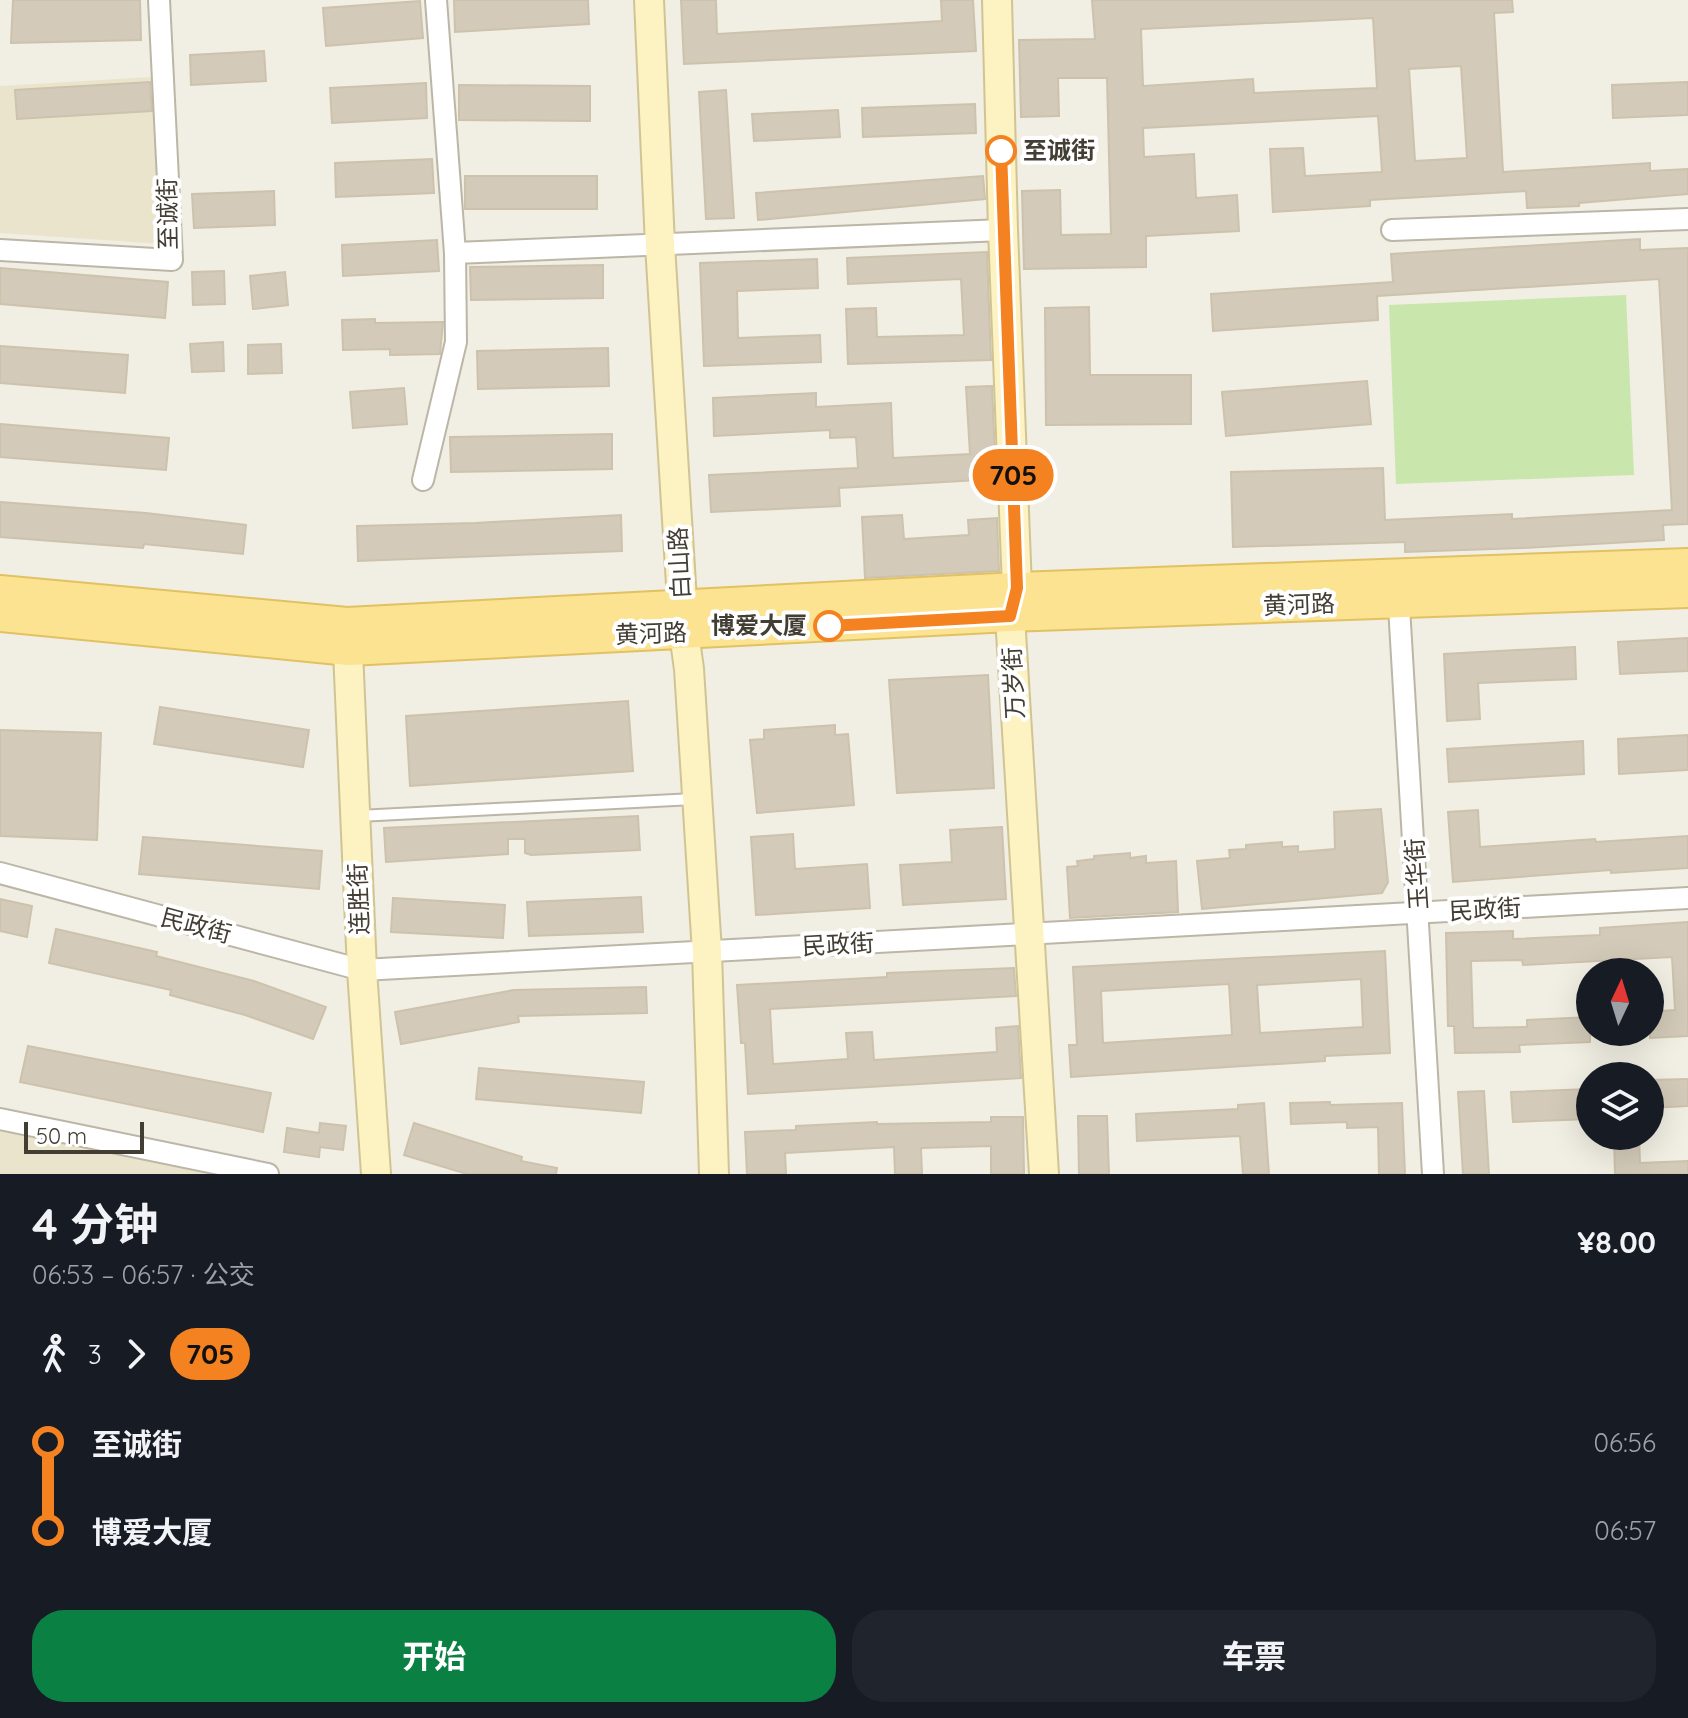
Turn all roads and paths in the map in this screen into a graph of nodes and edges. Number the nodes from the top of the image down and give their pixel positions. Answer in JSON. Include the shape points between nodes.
{"nodes":[{"id":1,"x":159,"y":0,"type":"edge"},
{"id":2,"x":436,"y":0,"type":"edge"},
{"id":3,"x":649,"y":0,"type":"edge"},
{"id":4,"x":997,"y":0,"type":"edge"},
{"id":5,"x":1688,"y":219,"type":"edge"},
{"id":6,"x":1003,"y":230,"type":"junction"},
{"id":7,"x":1392,"y":230,"type":"dead end"},
{"id":8,"x":660,"y":245,"type":"junction"},
{"id":9,"x":0,"y":250,"type":"edge"},
{"id":10,"x":455,"y":253,"type":"junction"},
{"id":11,"x":423,"y":480,"type":"dead end"},
{"id":12,"x":1688,"y":564,"type":"edge"},
{"id":13,"x":1398,"y":588,"type":"junction"},
{"id":14,"x":0,"y":591,"type":"edge"},
{"id":15,"x":1688,"y":592,"type":"edge"},
{"id":16,"x":1014,"y":602,"type":"junction"},
{"id":17,"x":0,"y":616,"type":"edge"},
{"id":18,"x":683,"y":620,"type":"junction"},
{"id":19,"x":348,"y":636,"type":"junction"},
{"id":20,"x":697,"y":799,"type":"junction"},
{"id":21,"x":356,"y":817,"type":"junction"},
{"id":22,"x":0,"y":873,"type":"edge"},
{"id":23,"x":1688,"y":898,"type":"edge"},
{"id":24,"x":1419,"y":913,"type":"junction"},
{"id":25,"x":1029,"y":934,"type":"junction"},
{"id":26,"x":707,"y":952,"type":"junction"},
{"id":27,"x":362,"y":970,"type":"junction"},
{"id":28,"x":0,"y":1119,"type":"edge"},
{"id":29,"x":268,"y":1174,"type":"edge"},
{"id":30,"x":376,"y":1174,"type":"edge"},
{"id":31,"x":714,"y":1174,"type":"edge"},
{"id":32,"x":1044,"y":1174,"type":"edge"},
{"id":33,"x":1433,"y":1174,"type":"edge"}],
"edges":[{"from":1,"to":9,"type":"street","name":"至诚街","via":[[172,260]]},
{"from":2,"to":10,"type":"street"},
{"from":3,"to":8,"type":"main road","name":"白山路"},
{"from":4,"to":6,"type":"main road","name":"万岁街"},
{"from":5,"to":7,"type":"street"},
{"from":6,"to":8,"type":"street"},
{"from":6,"to":16,"type":"main road","name":"万岁街"},
{"from":8,"to":10,"type":"street"},
{"from":8,"to":18,"type":"main road","name":"白山路"},
{"from":10,"to":11,"type":"street","via":[[456,342]]},
{"from":12,"to":13,"type":"main road","name":"黄河路"},
{"from":13,"to":15,"type":"main road","name":"黄河路"},
{"from":13,"to":16,"type":"main road","name":"黄河路"},
{"from":13,"to":24,"type":"street","name":"玉华街"},
{"from":14,"to":19,"type":"main road","name":"黄河路"},
{"from":16,"to":18,"type":"main road","name":"黄河路"},
{"from":16,"to":25,"type":"main road","name":"万岁街"},
{"from":17,"to":19,"type":"main road","name":"黄河路"},
{"from":18,"to":19,"type":"main road","name":"黄河路"},
{"from":18,"to":20,"type":"main road","name":"白山路"},
{"from":19,"to":21,"type":"main road","name":"连胜街"},
{"from":20,"to":21,"type":"lane"},
{"from":20,"to":26,"type":"main road","name":"白山路"},
{"from":21,"to":27,"type":"main road","name":"连胜街"},
{"from":22,"to":27,"type":"street","name":"民政街"},
{"from":23,"to":24,"type":"street","name":"民政街"},
{"from":24,"to":25,"type":"street","name":"民政街"},
{"from":24,"to":33,"type":"street","name":"玉华街"},
{"from":25,"to":26,"type":"street","name":"民政街"},
{"from":25,"to":32,"type":"main road","name":"万岁街"},
{"from":26,"to":27,"type":"street","name":"民政街"},
{"from":26,"to":31,"type":"main road","name":"白山路"},
{"from":27,"to":30,"type":"main road","name":"连胜街"},
{"from":28,"to":29,"type":"street"}]}
